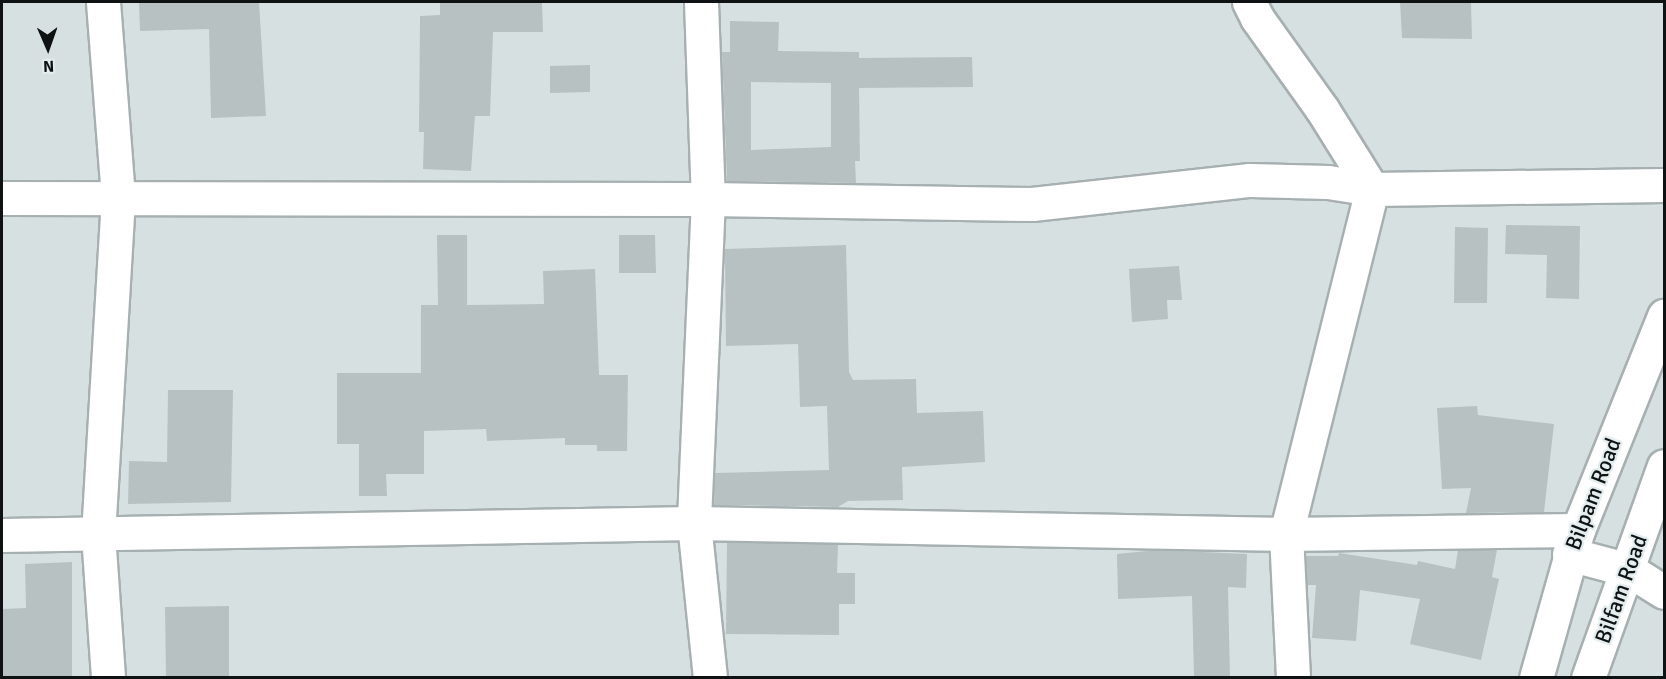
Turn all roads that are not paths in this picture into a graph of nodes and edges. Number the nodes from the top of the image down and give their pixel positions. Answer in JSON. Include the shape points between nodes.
{"nodes":[{"id":1,"x":103,"y":2,"type":"edge"},
{"id":2,"x":701,"y":2,"type":"edge"},
{"id":3,"x":1255,"y":7,"type":"edge"},
{"id":4,"x":1665,"y":185,"type":"edge"},
{"id":5,"x":1372,"y":189,"type":"junction"},
{"id":6,"x":2,"y":198,"type":"edge"},
{"id":7,"x":118,"y":198,"type":"junction"},
{"id":8,"x":708,"y":199,"type":"junction"},
{"id":9,"x":1665,"y":316,"type":"edge"},
{"id":10,"x":1665,"y":466,"type":"edge"},
{"id":11,"x":694,"y":523,"type":"junction"},
{"id":12,"x":98,"y":534,"type":"junction"},
{"id":13,"x":1286,"y":534,"type":"junction"},
{"id":14,"x":2,"y":535,"type":"edge"},
{"id":15,"x":1574,"y":542,"type":"junction"},
{"id":16,"x":1629,"y":570,"type":"junction"},
{"id":17,"x":1665,"y":592,"type":"edge"},
{"id":18,"x":108,"y":678,"type":"edge"},
{"id":19,"x":710,"y":678,"type":"edge"},
{"id":20,"x":1293,"y":678,"type":"edge"},
{"id":21,"x":1536,"y":678,"type":"edge"},
{"id":22,"x":1588,"y":678,"type":"edge"}],
"edges":[{"from":1,"to":7,"type":"street"},
{"from":2,"to":8,"type":"street"},
{"from":3,"to":5,"type":"street"},
{"from":4,"to":5,"type":"street"},
{"from":5,"to":8,"type":"street","via":[[1328,182],[1251,180],[1032,204]]},
{"from":5,"to":13,"type":"street"},
{"from":6,"to":7,"type":"street"},
{"from":7,"to":8,"type":"street"},
{"from":7,"to":12,"type":"street"},
{"from":8,"to":11,"type":"street"},
{"from":9,"to":15,"type":"street","name":"Bilpam Road"},
{"from":10,"to":16,"type":"street","name":"Bilfam Road"},
{"from":11,"to":12,"type":"street"},
{"from":11,"to":13,"type":"street"},
{"from":11,"to":19,"type":"street"},
{"from":12,"to":14,"type":"street"},
{"from":12,"to":18,"type":"street"},
{"from":13,"to":15,"type":"street"},
{"from":13,"to":20,"type":"street"},
{"from":15,"to":16,"type":"street"},
{"from":15,"to":21,"type":"street","name":"Bilpam Road"},
{"from":16,"to":17,"type":"street"},
{"from":16,"to":22,"type":"street","name":"Bilfam Road"}]}
